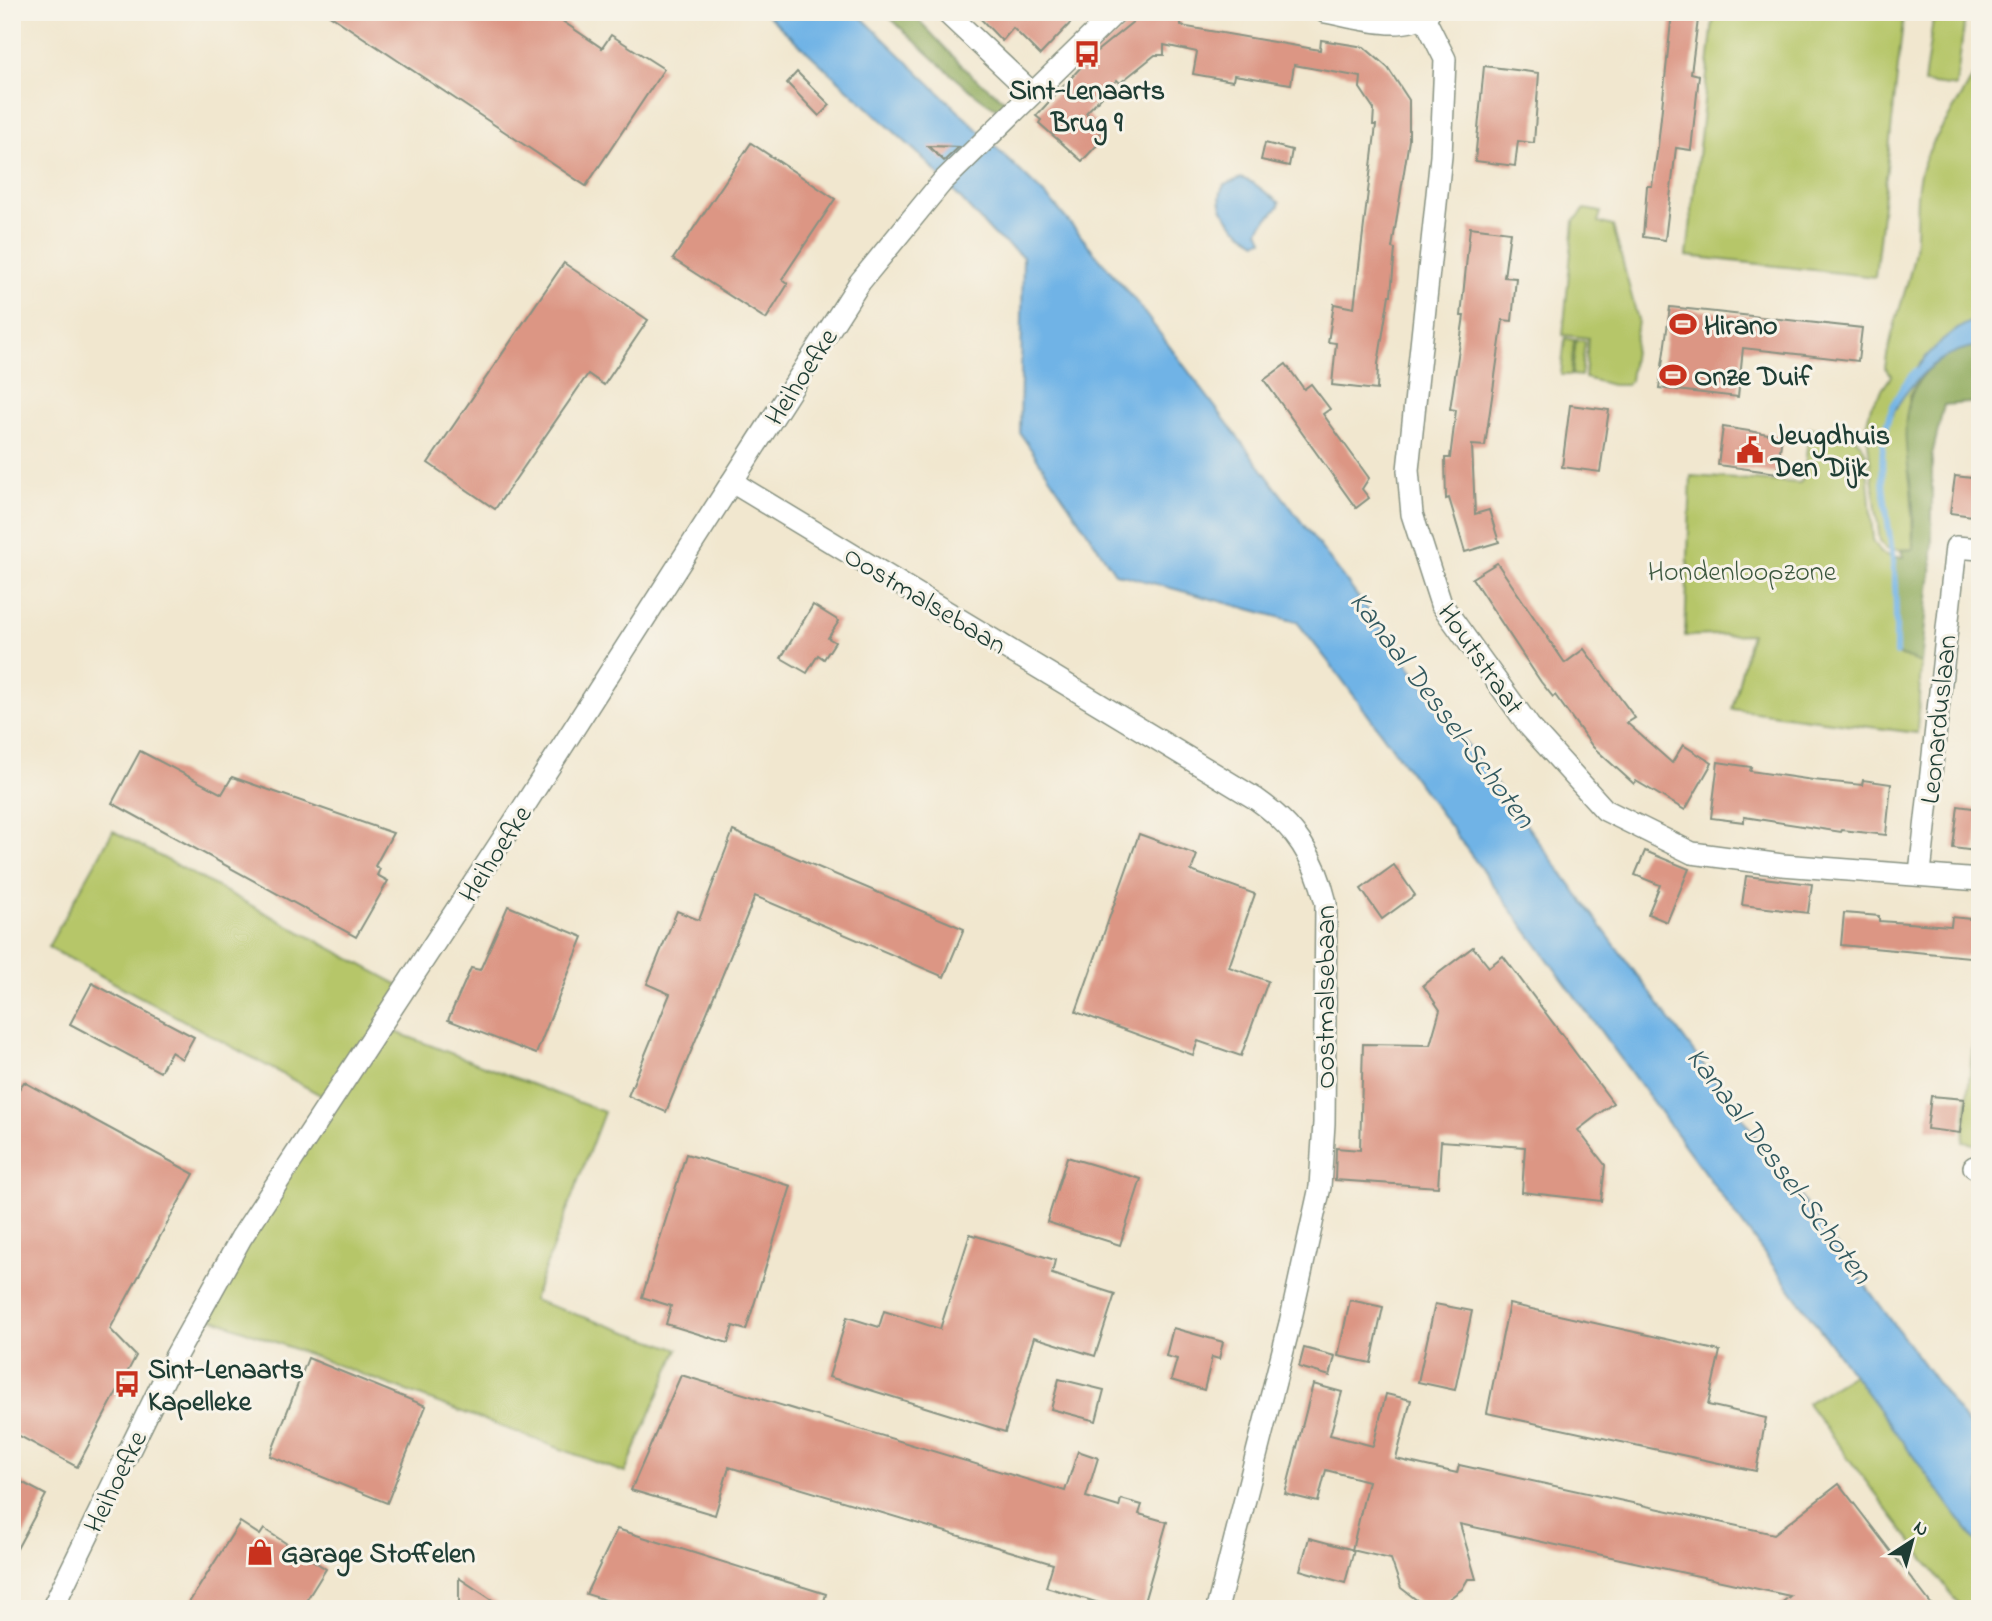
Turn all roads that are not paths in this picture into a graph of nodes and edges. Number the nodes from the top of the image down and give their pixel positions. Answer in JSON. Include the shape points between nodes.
{"nodes":[{"id":1,"x":946,"y":12,"type":"edge"},
{"id":2,"x":1116,"y":12,"type":"edge"},
{"id":3,"x":1325,"y":12,"type":"edge"},
{"id":4,"x":1427,"y":15,"type":"edge"},
{"id":5,"x":1032,"y":93,"type":"junction"},
{"id":6,"x":732,"y":482,"type":"junction"},
{"id":7,"x":1980,"y":549,"type":"edge"},
{"id":8,"x":1920,"y":873,"type":"junction"},
{"id":9,"x":1980,"y":880,"type":"edge"},
{"id":10,"x":52,"y":1609,"type":"edge"},
{"id":11,"x":1217,"y":1609,"type":"edge"}],
"edges":[{"from":1,"to":5,"type":"street"},
{"from":2,"to":5,"type":"street","name":"Heihoefke"},
{"from":3,"to":4,"type":"street","via":[[1402,23]]},
{"from":4,"to":8,"type":"street","name":"Houtstraat","via":[[1445,59],[1441,156],[1408,470],[1412,514],[1441,604],[1529,726],[1605,810],[1692,853],[1782,865]]},
{"from":5,"to":6,"type":"street","name":"Heihoefke","via":[[942,181],[860,282]]},
{"from":6,"to":10,"type":"street","name":"Heihoefke","via":[[241,1238],[174,1359]]},
{"from":6,"to":11,"type":"street","name":"Oostmalsebaan","via":[[1256,799],[1287,825],[1318,871],[1326,903],[1320,1187]]},
{"from":7,"to":8,"type":"street","name":"Leonarduslaan","via":[[1956,547]]},
{"from":8,"to":9,"type":"street","name":"Houtstraat"}]}
